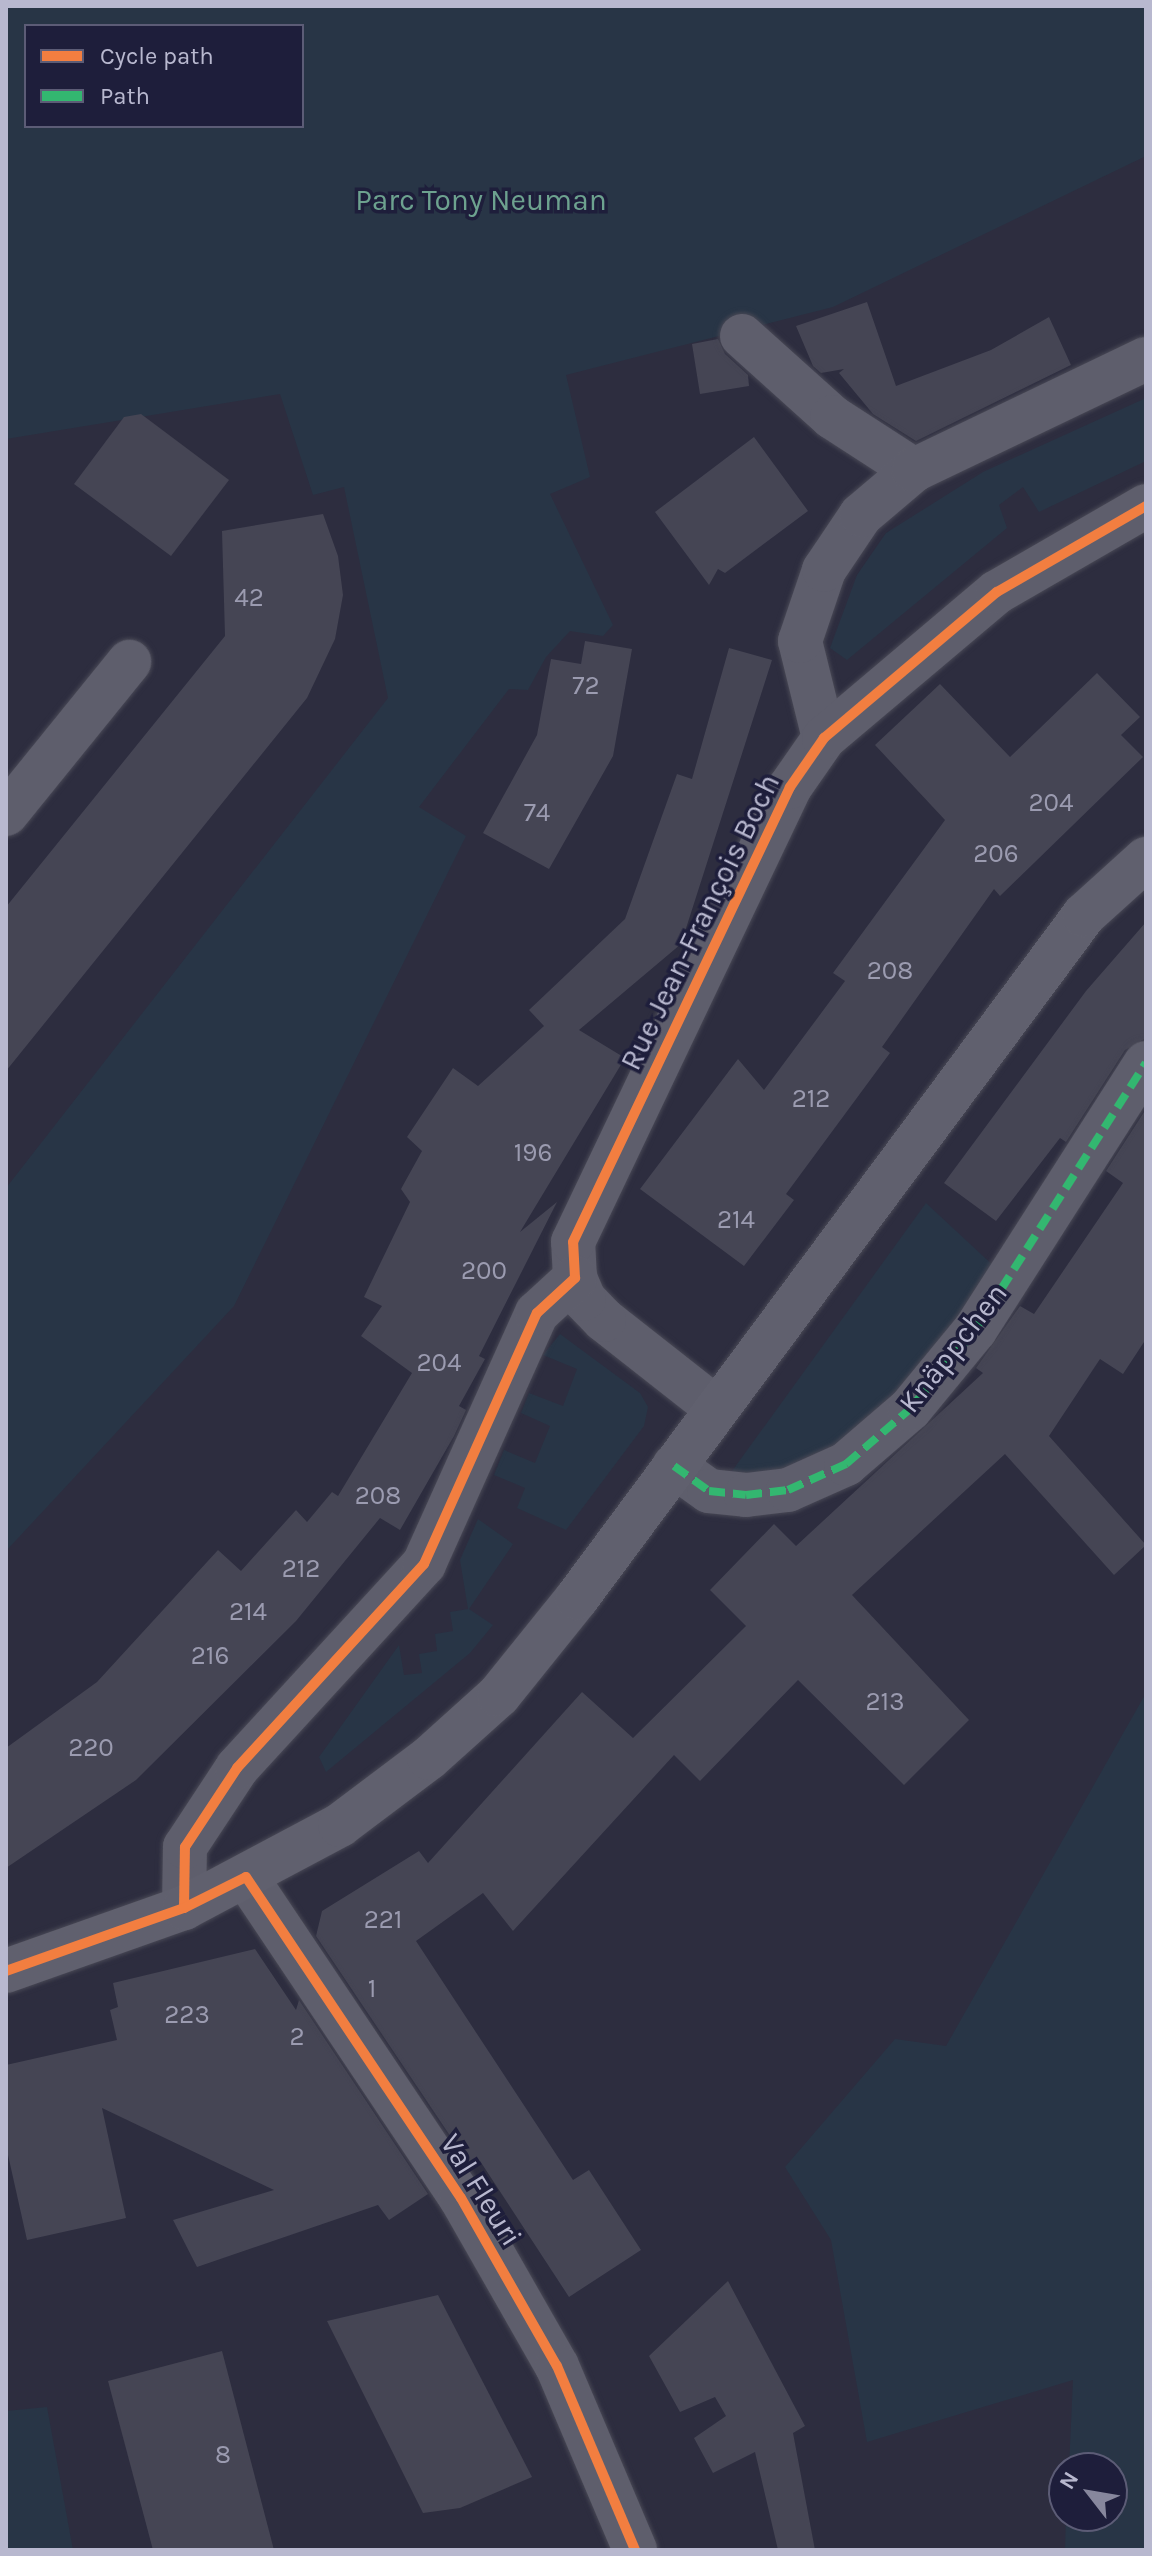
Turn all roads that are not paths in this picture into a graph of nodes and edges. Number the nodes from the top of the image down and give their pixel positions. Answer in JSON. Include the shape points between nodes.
{"nodes":[{"id":1,"x":742,"y":336,"type":"dead end"},
{"id":2,"x":1146,"y":359,"type":"edge"},
{"id":3,"x":914,"y":470,"type":"junction"},
{"id":4,"x":1146,"y":506,"type":"edge"},
{"id":5,"x":129,"y":662,"type":"dead end"},
{"id":6,"x":824,"y":738,"type":"junction"},
{"id":7,"x":6,"y":814,"type":"edge"},
{"id":8,"x":1146,"y":859,"type":"edge"},
{"id":9,"x":1146,"y":1063,"type":"edge"},
{"id":10,"x":575,"y":1278,"type":"junction"},
{"id":11,"x":716,"y":1408,"type":"junction"},
{"id":12,"x":674,"y":1466,"type":"junction"},
{"id":13,"x":246,"y":1877,"type":"junction"},
{"id":14,"x":184,"y":1908,"type":"junction"},
{"id":15,"x":6,"y":1971,"type":"edge"},
{"id":16,"x":635,"y":2550,"type":"edge"}],
"edges":[{"from":1,"to":3,"type":"street","via":[[832,417]]},
{"from":2,"to":3,"type":"street"},
{"from":3,"to":6,"type":"street","via":[[861,515],[824,570],[800,641]]},
{"from":4,"to":6,"type":"street","name":"Rue Jean-François Boch","via":[[997,592]]},
{"from":5,"to":7,"type":"street"},
{"from":6,"to":10,"type":"street","name":"Rue Jean-François Boch","via":[[790,787],[573,1242]]},
{"from":8,"to":11,"type":"main road","via":[[1084,915]]},
{"from":9,"to":12,"type":"street","name":"Knäppchen","via":[[975,1330],[910,1409],[846,1464],[788,1490],[746,1495],[709,1491]]},
{"from":10,"to":11,"type":"street","via":[[584,1299],[604,1320]]},
{"from":10,"to":14,"type":"street","via":[[537,1313],[424,1564],[237,1768],[185,1847]]},
{"from":11,"to":12,"type":"main road"},
{"from":12,"to":13,"type":"main road","via":[[499,1695],[429,1758],[340,1825]]},
{"from":13,"to":14,"type":"main road"},
{"from":13,"to":16,"type":"street","name":"Val Fleuri","via":[[461,2198],[557,2366]]},
{"from":14,"to":15,"type":"main road"}]}
